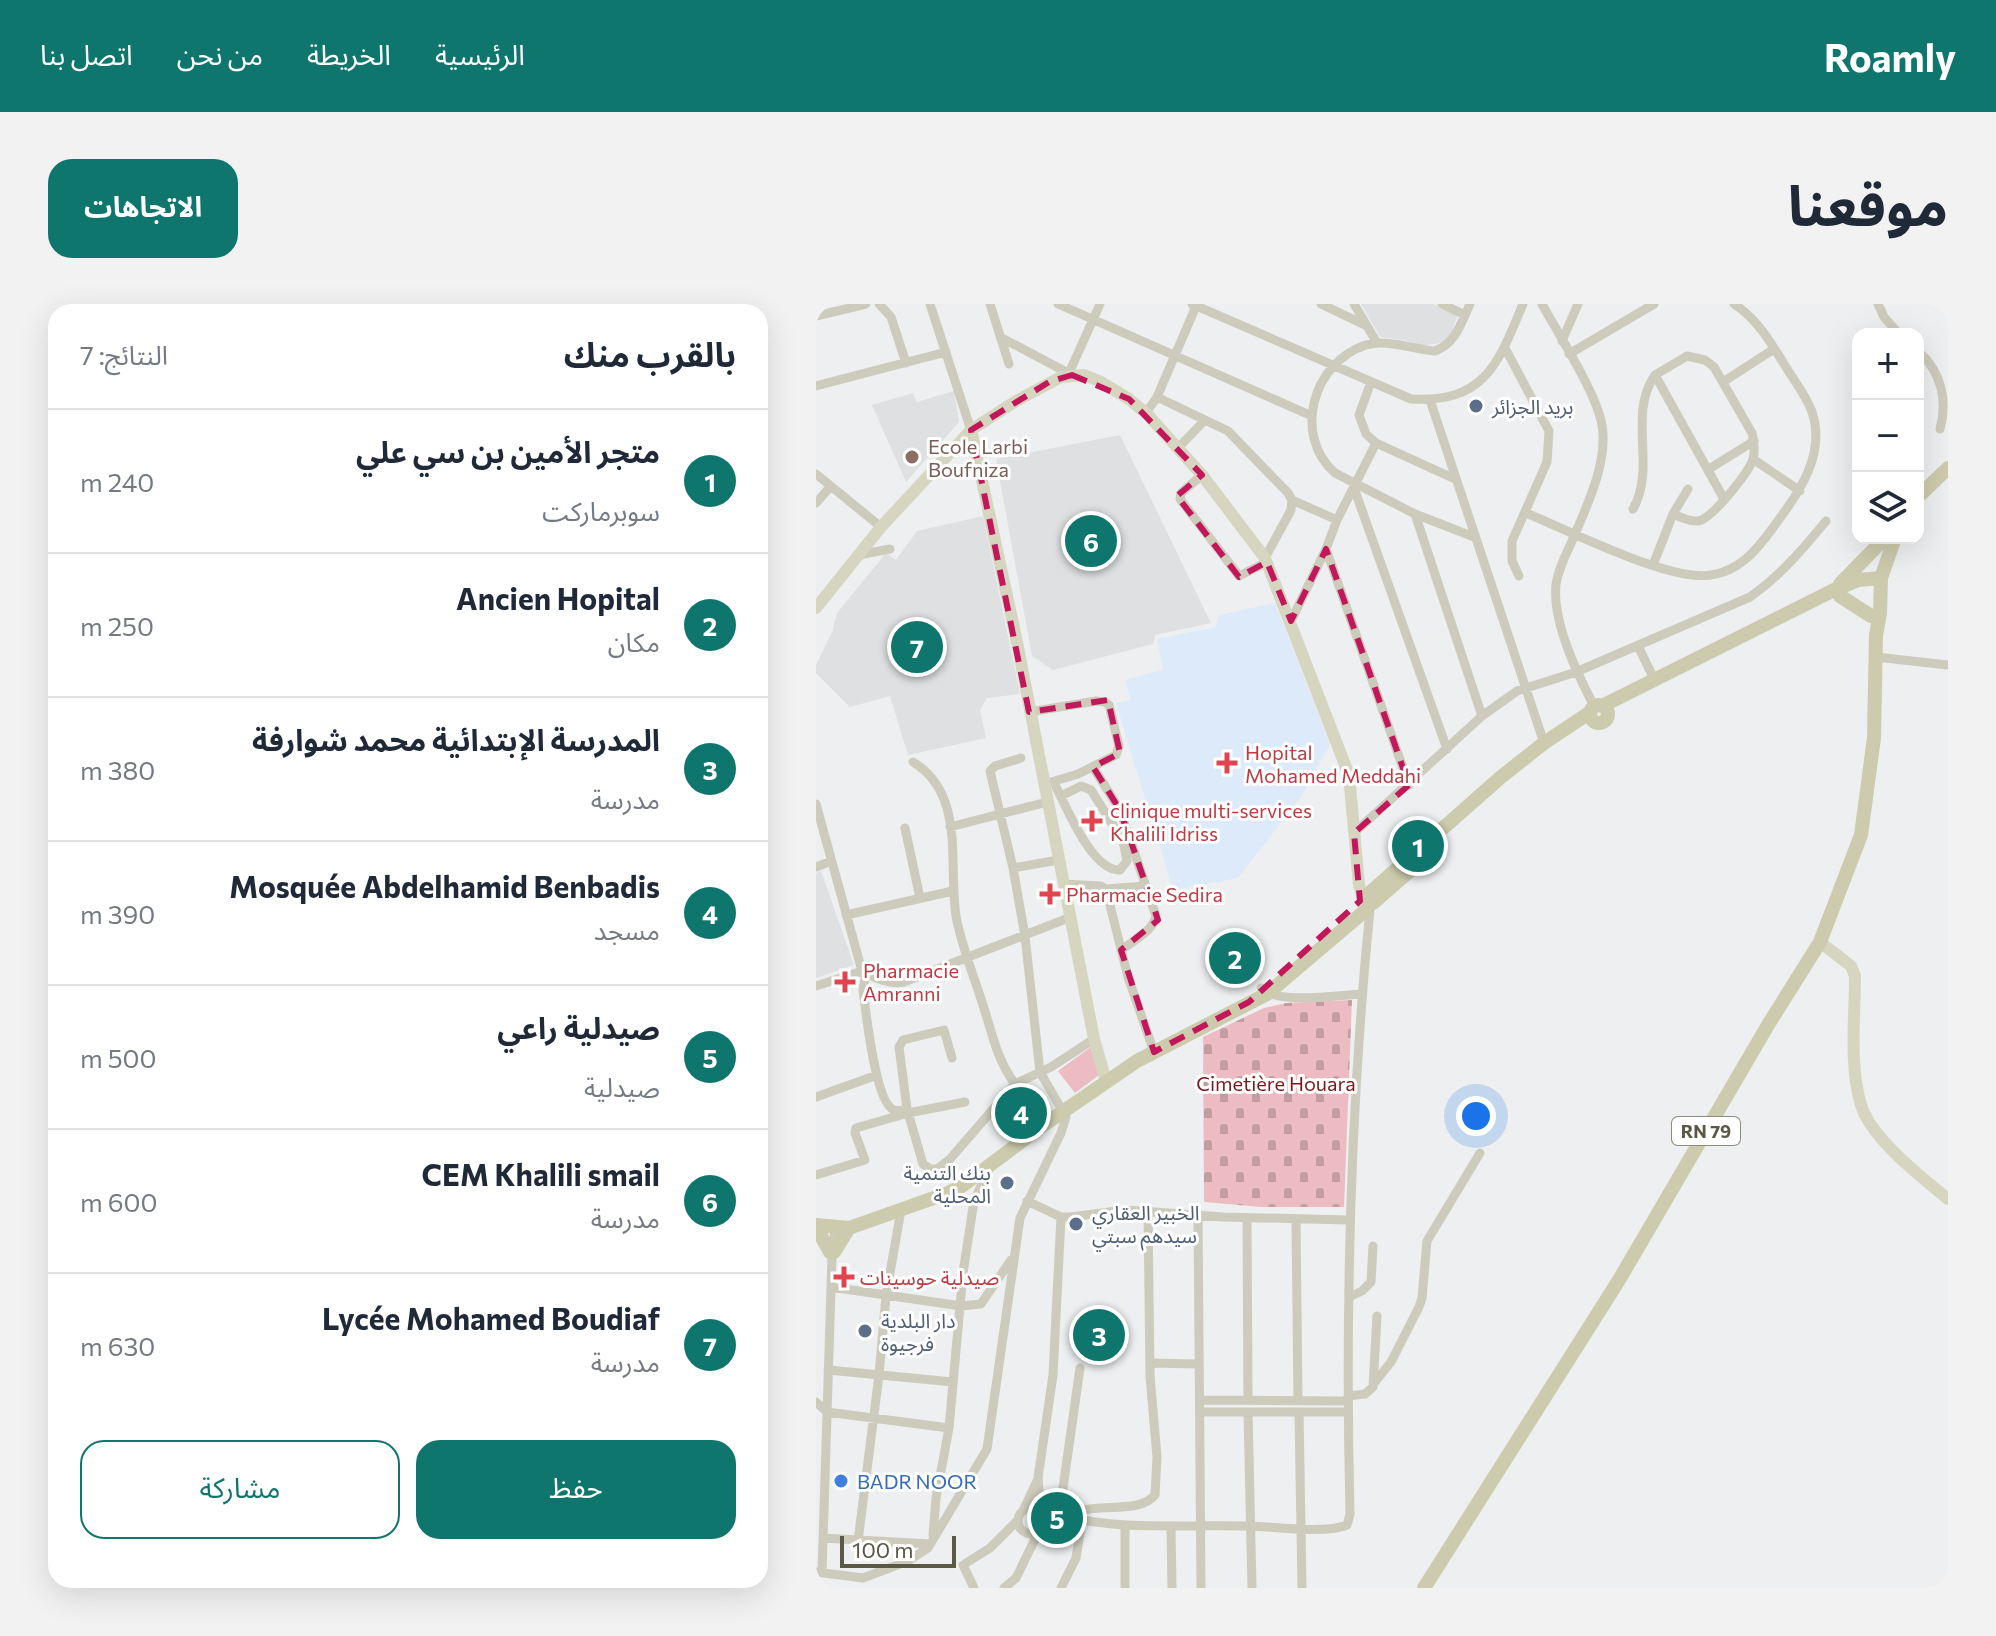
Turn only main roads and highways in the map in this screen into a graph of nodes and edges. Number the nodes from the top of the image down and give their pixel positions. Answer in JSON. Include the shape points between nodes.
{"nodes":[{"id":1,"x":971,"y":430,"type":"junction"},
{"id":2,"x":1948,"y":468,"type":"edge"},
{"id":3,"x":1924,"y":492,"type":"edge"},
{"id":4,"x":1880,"y":544,"type":"edge"},
{"id":5,"x":1884,"y":544,"type":"edge"},
{"id":6,"x":1892,"y":544,"type":"edge"},
{"id":7,"x":1876,"y":583,"type":"junction"},
{"id":8,"x":821,"y":590,"type":"edge"},
{"id":9,"x":1837,"y":593,"type":"junction"},
{"id":10,"x":816,"y":608,"type":"edge"},
{"id":11,"x":1871,"y":616,"type":"junction"},
{"id":12,"x":1876,"y":635,"type":"junction"},
{"id":13,"x":1598,"y":712,"type":"junction"},
{"id":14,"x":1366,"y":903,"type":"junction"},
{"id":15,"x":1820,"y":942,"type":"junction"},
{"id":16,"x":1106,"y":1081,"type":"junction"},
{"id":17,"x":1948,"y":1199,"type":"edge"},
{"id":18,"x":828,"y":1227,"type":"edge"},
{"id":19,"x":1424,"y":1588,"type":"edge"}],
"edges":[{"from":1,"to":8,"type":"main road"},
{"from":1,"to":14,"type":"main road","via":[[1049,382],[1084,375],[1146,413],[1202,475],[1266,560],[1345,762]]},
{"from":1,"to":16,"type":"main road","via":[[1029,712],[1049,783],[1047,802],[1058,860]]},
{"from":2,"to":3,"type":"main road"},
{"from":4,"to":9,"type":"main road"},
{"from":5,"to":7,"type":"main road"},
{"from":6,"to":7,"type":"main road","number":"RN 79"},
{"from":7,"to":9,"type":"main road"},
{"from":7,"to":11,"type":"main road"},
{"from":7,"to":12,"type":"main road","number":"RN 79"},
{"from":8,"to":10,"type":"main road"},
{"from":9,"to":11,"type":"main road"},
{"from":9,"to":13,"type":"main road"},
{"from":9,"to":13,"type":"main road"},
{"from":11,"to":12,"type":"main road"},
{"from":12,"to":15,"type":"main road","number":"RN 79","via":[[1874,738],[1861,835]]},
{"from":13,"to":14,"type":"main road"},
{"from":13,"to":14,"type":"main road","via":[[1544,743]]},
{"from":14,"to":16,"type":"main road","via":[[1249,1002]]},
{"from":15,"to":17,"type":"main road","via":[[1851,966],[1855,976],[1856,1080],[1862,1108],[1891,1148]]},
{"from":15,"to":19,"type":"main road","number":"RN 79","via":[[1619,1280]]},
{"from":16,"to":18,"type":"main road","via":[[962,1186],[901,1210]]},
{"from":18,"to":18,"type":"main road","via":[[832,1253]]}]}
